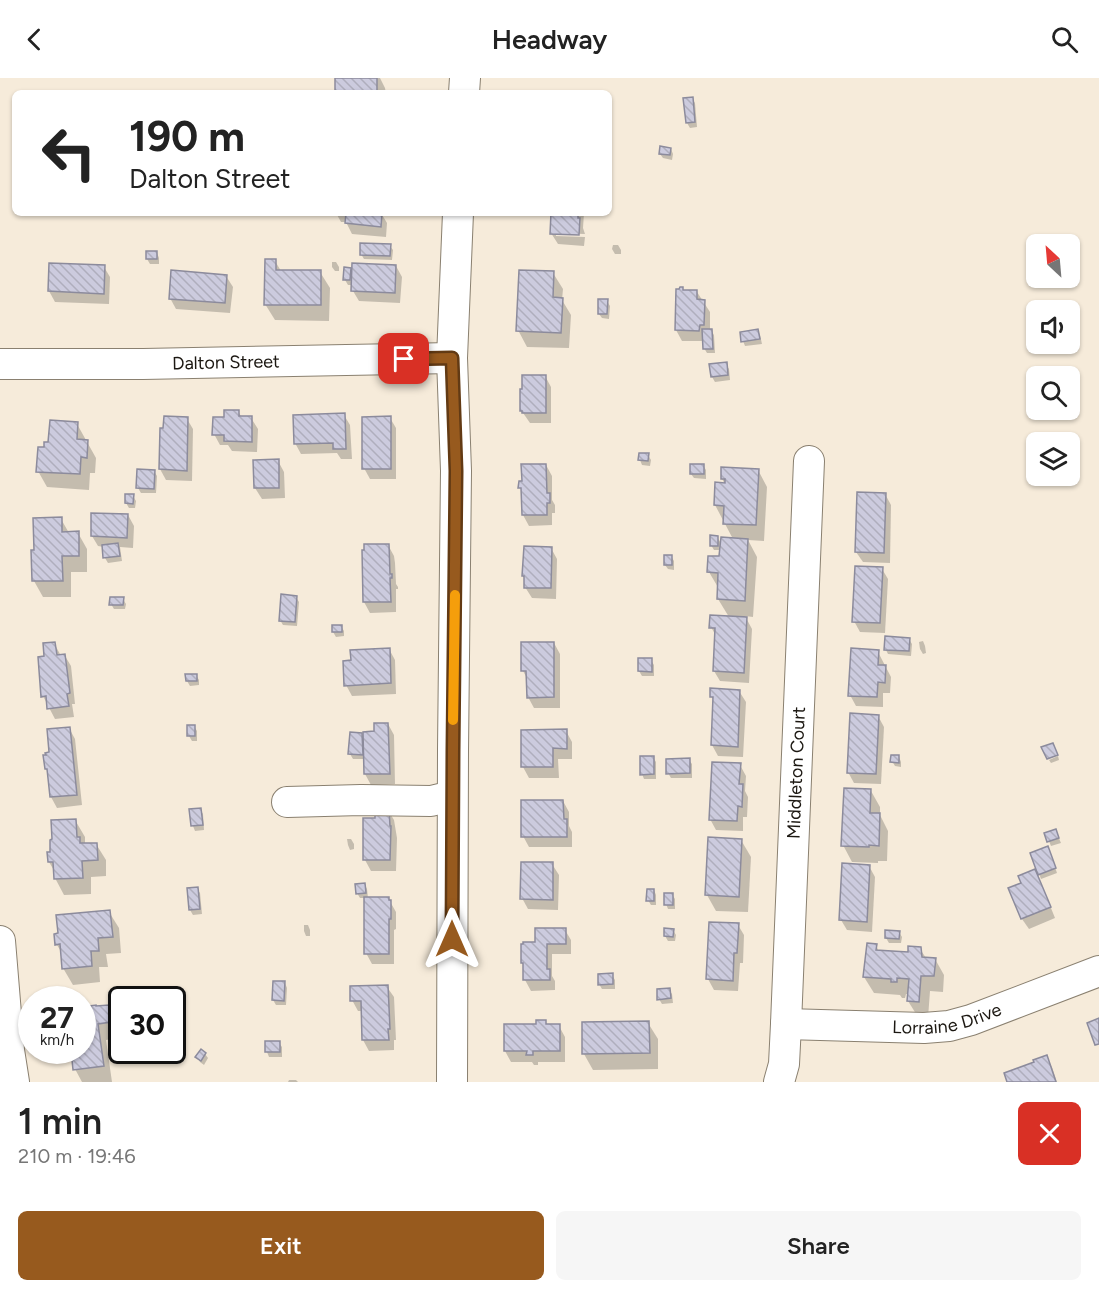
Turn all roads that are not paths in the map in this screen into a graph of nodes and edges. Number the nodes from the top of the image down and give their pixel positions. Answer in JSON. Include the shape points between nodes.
{"nodes":[{"id":1,"x":458,"y":216,"type":"edge"},
{"id":2,"x":452,"y":358,"type":"junction"},
{"id":3,"x":0,"y":364,"type":"edge"},
{"id":4,"x":809,"y":461,"type":"dead end"},
{"id":5,"x":452,"y":796,"type":"junction"},
{"id":6,"x":287,"y":802,"type":"dead end"},
{"id":7,"x":0,"y":941,"type":"edge"},
{"id":8,"x":1099,"y":971,"type":"edge"},
{"id":9,"x":786,"y":1024,"type":"junction"},
{"id":10,"x":14,"y":1082,"type":"edge"},
{"id":11,"x":452,"y":1082,"type":"edge"},
{"id":12,"x":779,"y":1082,"type":"edge"}],
"edges":[{"from":1,"to":2,"type":"street"},
{"from":2,"to":3,"type":"street","name":"Dalton Street"},
{"from":2,"to":5,"type":"street","via":[[456,471]]},
{"from":4,"to":9,"type":"street","name":"Middleton Court"},
{"from":5,"to":6,"type":"street","via":[[431,801]]},
{"from":5,"to":11,"type":"street"},
{"from":7,"to":10,"type":"street"},
{"from":8,"to":9,"type":"street","name":"Lorraine Drive","via":[[950,1026]]},
{"from":9,"to":12,"type":"street","name":"Middleton Court"}]}
